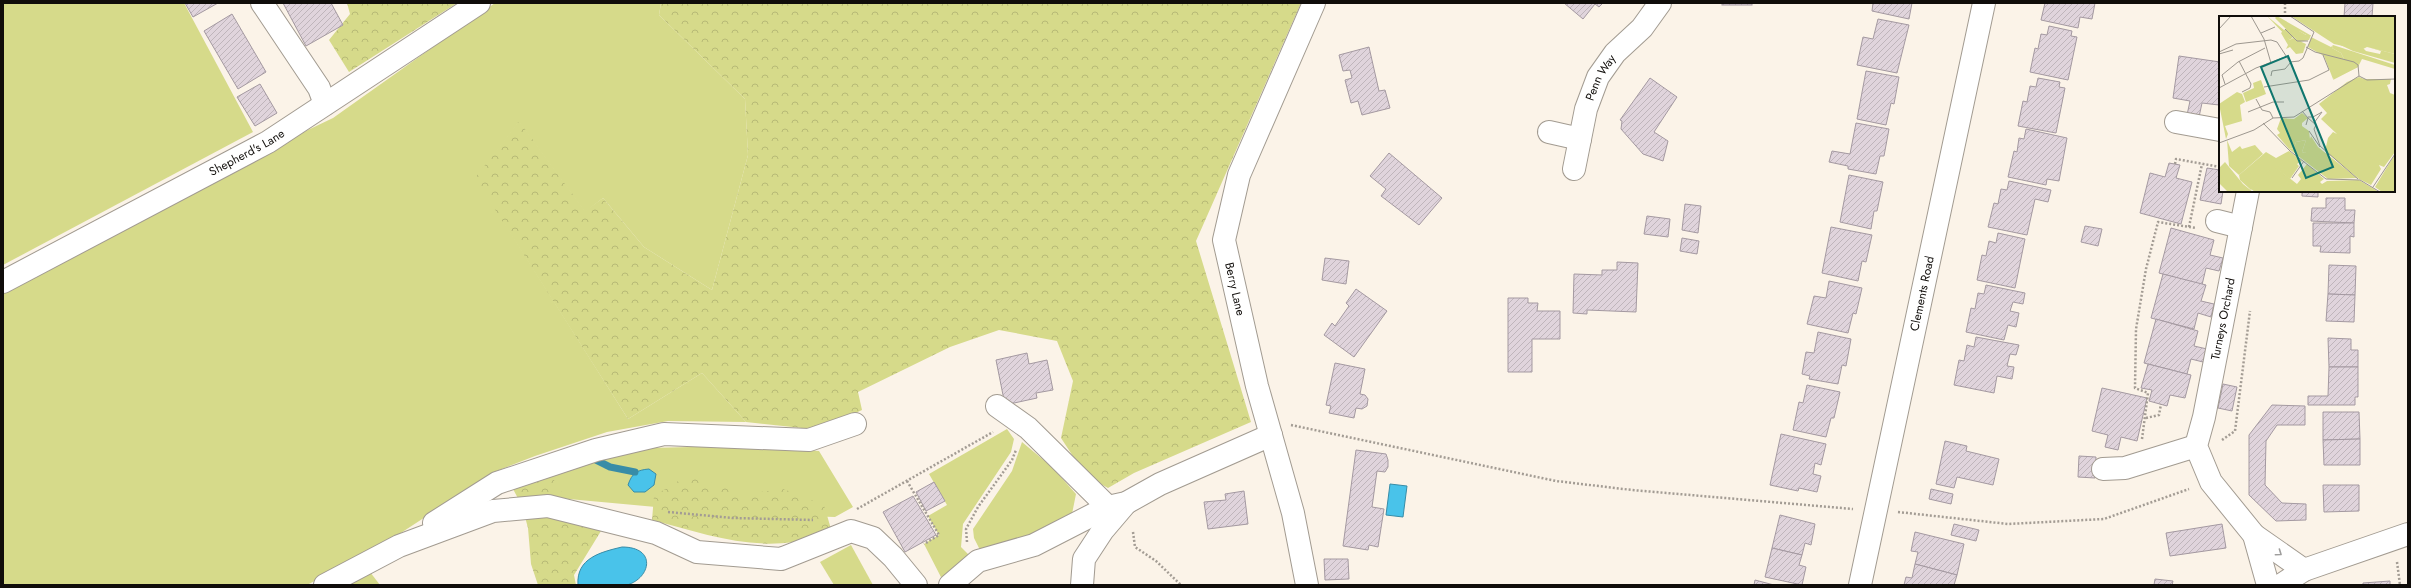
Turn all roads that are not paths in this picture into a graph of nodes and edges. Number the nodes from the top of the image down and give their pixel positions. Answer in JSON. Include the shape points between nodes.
{"nodes":[{"id":1,"x":262,"y":3,"type":"edge"},
{"id":2,"x":479,"y":3,"type":"edge"},
{"id":3,"x":1314,"y":3,"type":"edge"},
{"id":4,"x":1660,"y":3,"type":"edge"},
{"id":5,"x":1984,"y":3,"type":"edge"},
{"id":6,"x":325,"y":104,"type":"junction"},
{"id":7,"x":2176,"y":122,"type":"dead end"},
{"id":8,"x":2219,"y":130,"type":"edge"},
{"id":9,"x":1549,"y":132,"type":"dead end"},
{"id":10,"x":1580,"y":139,"type":"junction"},
{"id":11,"x":1574,"y":169,"type":"dead end"},
{"id":12,"x":2248,"y":192,"type":"edge"},
{"id":13,"x":2217,"y":221,"type":"dead end"},
{"id":14,"x":2241,"y":227,"type":"junction"},
{"id":15,"x":3,"y":282,"type":"edge"},
{"id":16,"x":997,"y":406,"type":"dead end"},
{"id":17,"x":855,"y":424,"type":"dead end"},
{"id":18,"x":1269,"y":428,"type":"junction"},
{"id":19,"x":2196,"y":446,"type":"junction"},
{"id":20,"x":2104,"y":469,"type":"dead end"},
{"id":21,"x":1122,"y":503,"type":"junction"},
{"id":22,"x":2254,"y":535,"type":"junction"},
{"id":23,"x":2406,"y":539,"type":"edge"},
{"id":24,"x":399,"y":546,"type":"junction"},
{"id":25,"x":2304,"y":570,"type":"junction"},
{"id":26,"x":965,"y":576,"type":"edge"},
{"id":27,"x":325,"y":585,"type":"edge"},
{"id":28,"x":916,"y":585,"type":"edge"},
{"id":29,"x":1082,"y":585,"type":"edge"},
{"id":30,"x":1307,"y":585,"type":"edge"},
{"id":31,"x":1860,"y":585,"type":"edge"},
{"id":32,"x":2268,"y":585,"type":"edge"},
{"id":33,"x":2281,"y":585,"type":"edge"}],
"edges":[{"from":1,"to":6,"type":"street","via":[[319,88]]},
{"from":2,"to":6,"type":"street","name":"Shepherd's Lane"},
{"from":3,"to":18,"type":"street","name":"Berry Lane","via":[[1239,175],[1224,240]]},
{"from":4,"to":10,"type":"street","name":"Penn Way","via":[[1642,28],[1616,53],[1598,77],[1586,109]]},
{"from":5,"to":31,"type":"street","name":"Clements Road"},
{"from":6,"to":15,"type":"street","name":"Shepherd's Lane","via":[[268,142]]},
{"from":7,"to":8,"type":"street"},
{"from":9,"to":10,"type":"street"},
{"from":10,"to":11,"type":"street","name":"Penn Way"},
{"from":12,"to":14,"type":"street","name":"Turneys Orchard"},
{"from":13,"to":14,"type":"street"},
{"from":14,"to":19,"type":"street","name":"Turneys Orchard"},
{"from":16,"to":21,"type":"street"},
{"from":17,"to":24,"type":"street","via":[[809,440],[664,434],[596,450],[497,483]]},
{"from":18,"to":21,"type":"street"},
{"from":18,"to":30,"type":"street","name":"Berry Lane","via":[[1293,513]]},
{"from":19,"to":20,"type":"street","via":[[2125,468]]},
{"from":19,"to":22,"type":"street","via":[[2211,482]]},
{"from":21,"to":26,"type":"street"},
{"from":21,"to":29,"type":"street","via":[[1084,559]]},
{"from":22,"to":25,"type":"street","one_way":true},
{"from":22,"to":32,"type":"street"},
{"from":23,"to":25,"type":"street"},
{"from":24,"to":27,"type":"street"},
{"from":24,"to":28,"type":"street","via":[[493,511],[548,506],[656,533],[697,552],[781,559],[851,531],[873,538],[893,556]]},
{"from":25,"to":33,"type":"street"}]}
